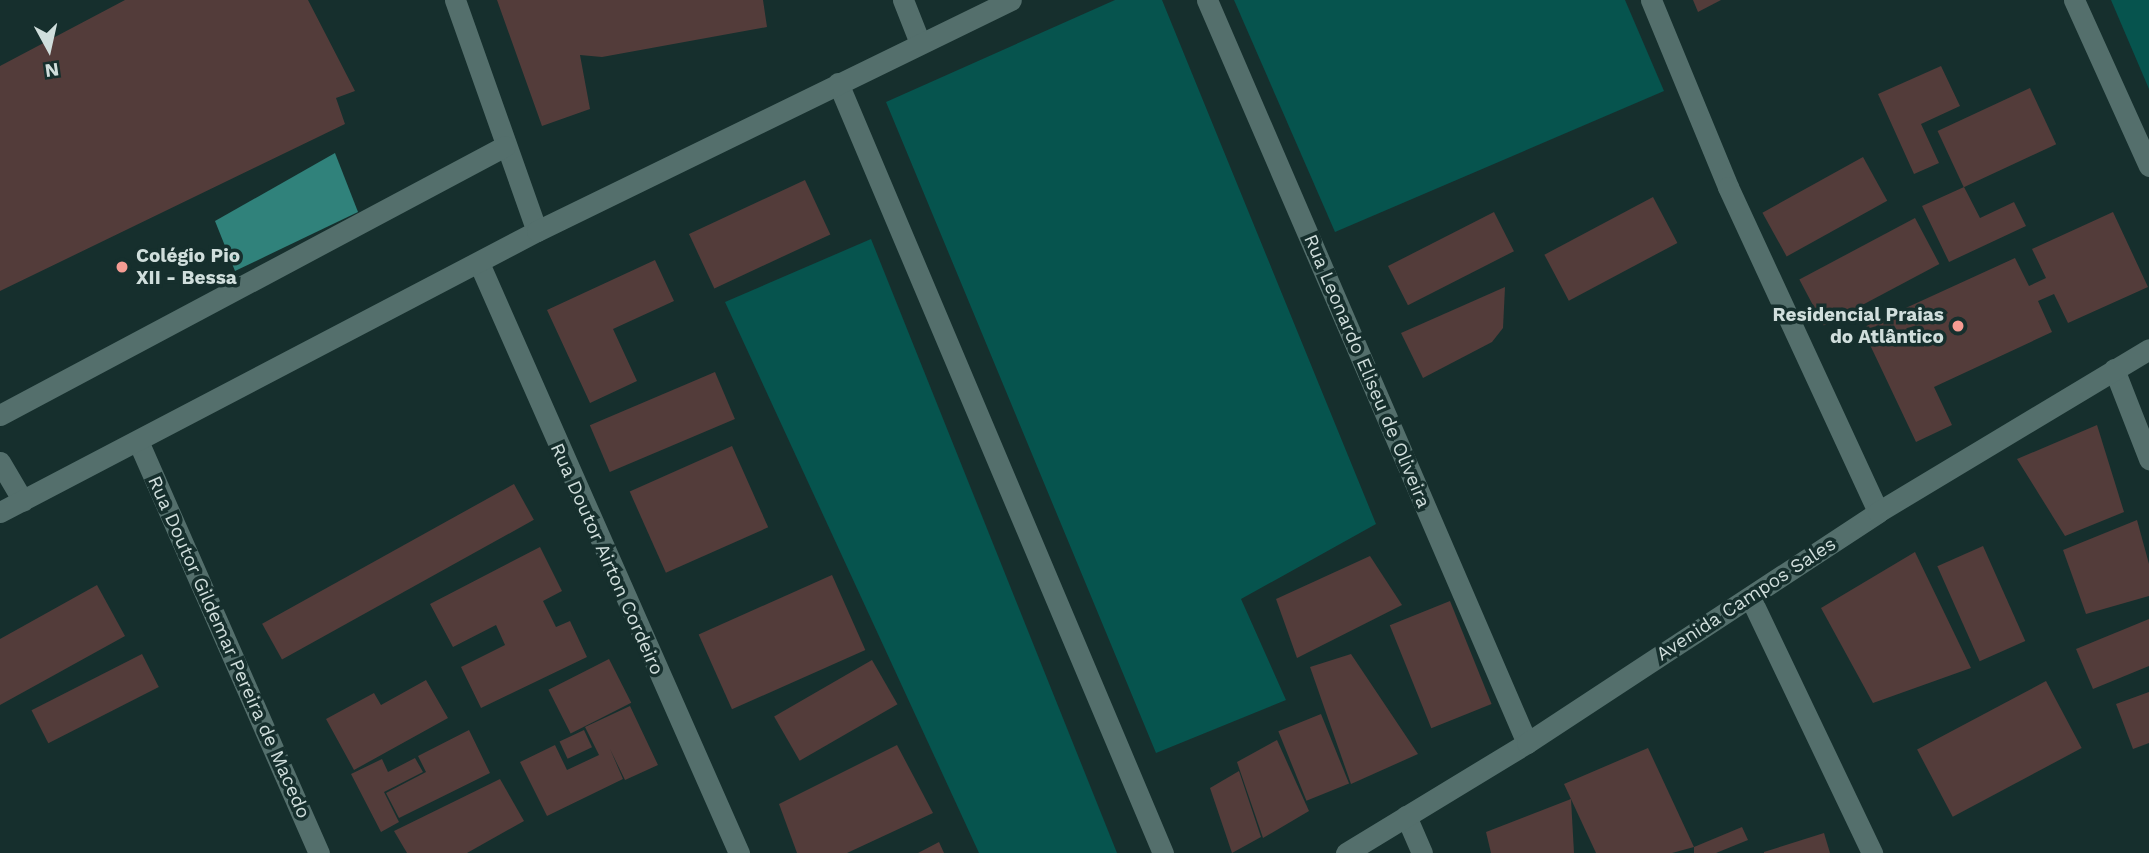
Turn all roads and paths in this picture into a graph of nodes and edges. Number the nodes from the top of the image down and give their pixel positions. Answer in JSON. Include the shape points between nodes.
{"nodes":[{"id":1,"x":455,"y":0,"type":"edge"},
{"id":2,"x":902,"y":0,"type":"edge"},
{"id":3,"x":1011,"y":0,"type":"edge"},
{"id":4,"x":1207,"y":0,"type":"edge"},
{"id":5,"x":1651,"y":0,"type":"edge"},
{"id":6,"x":2074,"y":0,"type":"edge"},
{"id":7,"x":920,"y":43,"type":"junction"},
{"id":8,"x":838,"y":83,"type":"junction"},
{"id":9,"x":505,"y":146,"type":"junction"},
{"id":10,"x":2149,"y":166,"type":"edge"},
{"id":11,"x":537,"y":231,"type":"junction"},
{"id":12,"x":479,"y":263,"type":"junction"},
{"id":13,"x":2149,"y":349,"type":"edge"},
{"id":14,"x":2114,"y":369,"type":"junction"},
{"id":15,"x":0,"y":415,"type":"edge"},
{"id":16,"x":138,"y":441,"type":"junction"},
{"id":17,"x":2149,"y":459,"type":"edge"},
{"id":18,"x":0,"y":462,"type":"edge"},
{"id":19,"x":23,"y":501,"type":"junction"},
{"id":20,"x":0,"y":512,"type":"edge"},
{"id":21,"x":1878,"y":512,"type":"junction"},
{"id":22,"x":1750,"y":597,"type":"junction"},
{"id":23,"x":1527,"y":743,"type":"junction"},
{"id":24,"x":1406,"y":816,"type":"junction"},
{"id":25,"x":319,"y":853,"type":"edge"},
{"id":26,"x":738,"y":853,"type":"edge"},
{"id":27,"x":1163,"y":853,"type":"edge"},
{"id":28,"x":1346,"y":853,"type":"edge"},
{"id":29,"x":1422,"y":853,"type":"edge"},
{"id":30,"x":1872,"y":853,"type":"edge"}],
"edges":[{"from":1,"to":9,"type":"street"},
{"from":2,"to":7,"type":"street"},
{"from":3,"to":7,"type":"street"},
{"from":4,"to":23,"type":"street","name":"Rua Leonardo Eliseu de Oliveira"},
{"from":5,"to":21,"type":"street","via":[[1728,187]]},
{"from":6,"to":10,"type":"street"},
{"from":7,"to":8,"type":"street"},
{"from":8,"to":11,"type":"street"},
{"from":8,"to":27,"type":"street"},
{"from":9,"to":11,"type":"street"},
{"from":9,"to":15,"type":"street"},
{"from":11,"to":12,"type":"street"},
{"from":12,"to":16,"type":"street"},
{"from":12,"to":26,"type":"street","name":"Rua Doutor Airton Cordeiro"},
{"from":13,"to":14,"type":"street","name":"Avenida Campos Sales"},
{"from":14,"to":17,"type":"street"},
{"from":14,"to":21,"type":"street","name":"Avenida Campos Sales"},
{"from":16,"to":19,"type":"street"},
{"from":16,"to":25,"type":"street","name":"Rua Doutor Gildemar Pereira de Macedo"},
{"from":18,"to":19,"type":"street"},
{"from":19,"to":20,"type":"street"},
{"from":21,"to":22,"type":"street","name":"Avenida Campos Sales"},
{"from":22,"to":23,"type":"street","name":"Avenida Campos Sales"},
{"from":22,"to":30,"type":"street"},
{"from":23,"to":24,"type":"street","name":"Avenida Campos Sales"},
{"from":24,"to":28,"type":"street","name":"Avenida Campos Sales"},
{"from":24,"to":29,"type":"street"}]}
